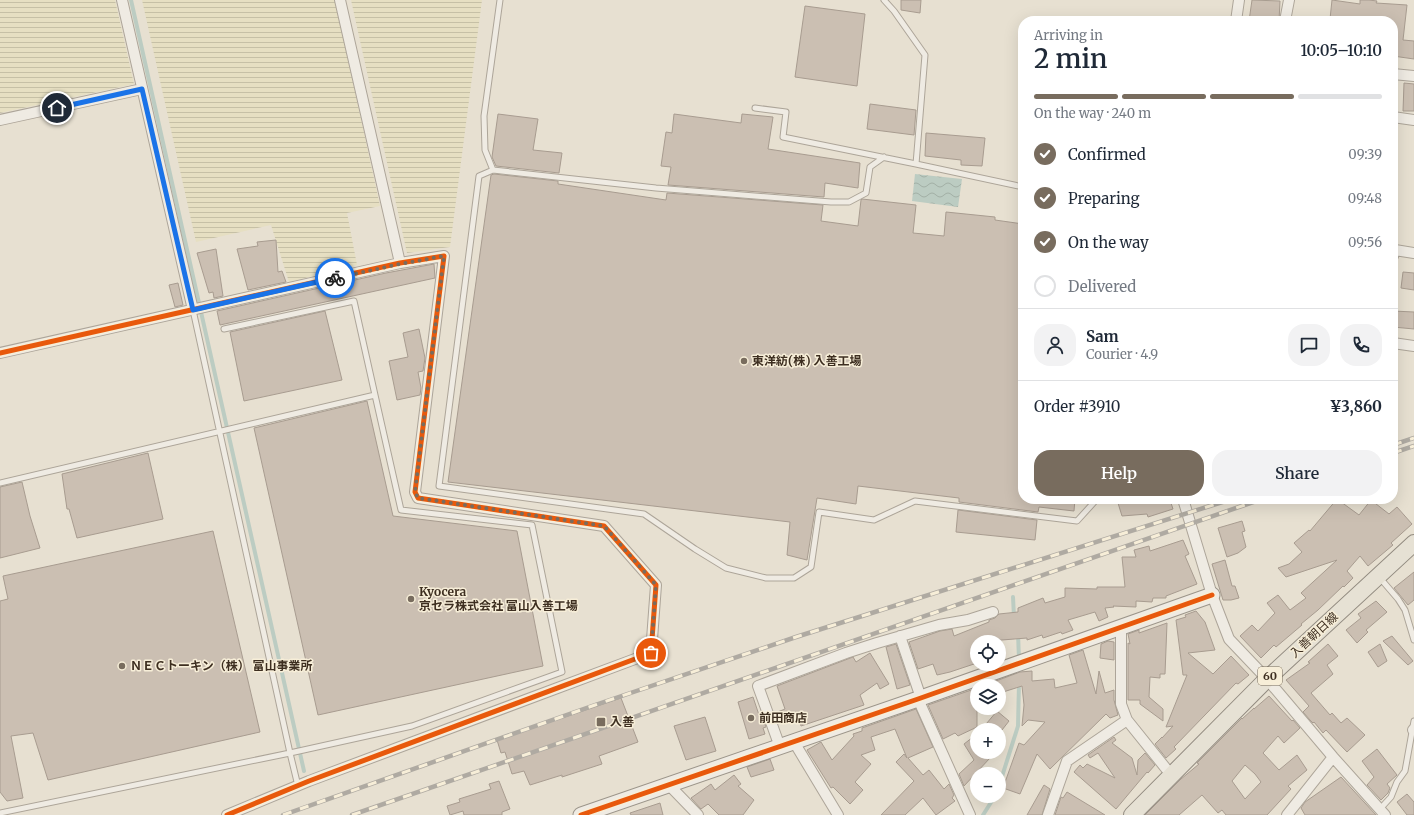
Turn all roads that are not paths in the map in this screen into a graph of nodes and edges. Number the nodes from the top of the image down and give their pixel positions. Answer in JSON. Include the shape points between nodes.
{"nodes":[{"id":1,"x":122,"y":0,"type":"edge"},
{"id":2,"x":340,"y":0,"type":"edge"},
{"id":3,"x":500,"y":0,"type":"edge"},
{"id":4,"x":884,"y":0,"type":"edge"},
{"id":5,"x":1239,"y":0,"type":"edge"},
{"id":6,"x":1289,"y":0,"type":"edge"},
{"id":7,"x":1237,"y":16,"type":"edge"},
{"id":8,"x":1286,"y":16,"type":"edge"},
{"id":9,"x":1398,"y":74,"type":"edge"},
{"id":10,"x":1414,"y":76,"type":"edge"},
{"id":11,"x":142,"y":89,"type":"junction"},
{"id":12,"x":755,"y":108,"type":"dead end"},
{"id":13,"x":1398,"y":118,"type":"edge"},
{"id":14,"x":0,"y":120,"type":"edge"},
{"id":15,"x":1414,"y":120,"type":"edge"},
{"id":16,"x":884,"y":157,"type":"junction"},
{"id":17,"x":916,"y":164,"type":"junction"},
{"id":18,"x":493,"y":170,"type":"junction"},
{"id":19,"x":1018,"y":186,"type":"edge"},
{"id":20,"x":1398,"y":251,"type":"edge"},
{"id":21,"x":1414,"y":253,"type":"edge"},
{"id":22,"x":400,"y":264,"type":"junction"},
{"id":23,"x":193,"y":310,"type":"junction"},
{"id":24,"x":224,"y":329,"type":"dead end"},
{"id":25,"x":1398,"y":344,"type":"edge"},
{"id":26,"x":1414,"y":346,"type":"edge"},
{"id":27,"x":0,"y":353,"type":"edge"},
{"id":28,"x":375,"y":396,"type":"junction"},
{"id":29,"x":219,"y":432,"type":"junction"},
{"id":30,"x":0,"y":483,"type":"edge"},
{"id":31,"x":1092,"y":504,"type":"edge"},
{"id":32,"x":1185,"y":504,"type":"edge"},
{"id":33,"x":1414,"y":543,"type":"edge"},
{"id":34,"x":1378,"y":576,"type":"junction"},
{"id":35,"x":1212,"y":595,"type":"junction"},
{"id":36,"x":993,"y":612,"type":"dead end"},
{"id":37,"x":1121,"y":627,"type":"junction"},
{"id":38,"x":900,"y":636,"type":"junction"},
{"id":39,"x":1414,"y":640,"type":"edge"},
{"id":40,"x":1267,"y":679,"type":"junction"},
{"id":41,"x":919,"y":699,"type":"junction"},
{"id":42,"x":1127,"y":720,"type":"junction"},
{"id":43,"x":1414,"y":727,"type":"edge"},
{"id":44,"x":787,"y":745,"type":"junction"},
{"id":45,"x":290,"y":753,"type":"junction"},
{"id":46,"x":1333,"y":757,"type":"junction"},
{"id":47,"x":1172,"y":776,"type":"junction"},
{"id":48,"x":298,"y":786,"type":"junction"},
{"id":49,"x":669,"y":786,"type":"junction"},
{"id":50,"x":1383,"y":812,"type":"edge"},
{"id":51,"x":0,"y":813,"type":"edge"},
{"id":52,"x":585,"y":814,"type":"edge"},
{"id":53,"x":227,"y":815,"type":"edge"},
{"id":54,"x":698,"y":815,"type":"edge"},
{"id":55,"x":838,"y":815,"type":"edge"},
{"id":56,"x":970,"y":815,"type":"edge"},
{"id":57,"x":1048,"y":815,"type":"edge"},
{"id":58,"x":1132,"y":815,"type":"edge"},
{"id":59,"x":1287,"y":815,"type":"edge"}],
"edges":[{"from":1,"to":11,"type":"street"},
{"from":2,"to":22,"type":"street"},
{"from":3,"to":18,"type":"lane","via":[[484,116],[485,150]]},
{"from":4,"to":17,"type":"lane","via":[[894,10],[924,55]]},
{"from":5,"to":7,"type":"street"},
{"from":6,"to":8,"type":"street"},
{"from":9,"to":10,"type":"street"},
{"from":11,"to":14,"type":"street"},
{"from":11,"to":23,"type":"street"},
{"from":12,"to":16,"type":"lane","via":[[786,112],[783,137]]},
{"from":13,"to":15,"type":"street"},
{"from":16,"to":17,"type":"lane"},
{"from":16,"to":18,"type":"lane","via":[[870,167],[866,193],[849,202],[656,188]]},
{"from":17,"to":19,"type":"lane"},
{"from":18,"to":31,"type":"lane","via":[[479,176],[439,486],[644,514],[726,568],[766,578],[794,578],[811,566],[819,512],[874,520],[914,501],[1077,521]]},
{"from":20,"to":21,"type":"street"},
{"from":22,"to":23,"type":"street"},
{"from":22,"to":48,"type":"street","via":[[444,256],[415,492],[418,498],[604,526],[656,585],[651,653]]},
{"from":23,"to":27,"type":"street"},
{"from":23,"to":29,"type":"lane"},
{"from":24,"to":28,"type":"lane","via":[[354,302]]},
{"from":25,"to":26,"type":"street"},
{"from":28,"to":29,"type":"lane"},
{"from":28,"to":45,"type":"lane","via":[[401,510],[532,525],[562,672],[412,726]]},
{"from":29,"to":30,"type":"lane"},
{"from":29,"to":45,"type":"lane"},
{"from":32,"to":35,"type":"street"},
{"from":33,"to":34,"type":"main road","name":"入善朝日線","number":"60"},
{"from":34,"to":39,"type":"lane","via":[[1405,610]]},
{"from":34,"to":40,"type":"main road","name":"入善朝日線","number":"60"},
{"from":35,"to":37,"type":"street"},
{"from":35,"to":40,"type":"street","via":[[1229,639]]},
{"from":36,"to":38,"type":"street"},
{"from":37,"to":41,"type":"street"},
{"from":37,"to":42,"type":"street","via":[[1121,704]]},
{"from":38,"to":41,"type":"street"},
{"from":38,"to":44,"type":"street","via":[[758,686]]},
{"from":40,"to":46,"type":"street"},
{"from":40,"to":47,"type":"main road","name":"入善朝日線","number":"60"},
{"from":41,"to":44,"type":"street"},
{"from":41,"to":56,"type":"street"},
{"from":42,"to":47,"type":"street"},
{"from":42,"to":57,"type":"street","via":[[1067,761]]},
{"from":43,"to":50,"type":"lane","via":[[1405,771]]},
{"from":44,"to":49,"type":"street"},
{"from":44,"to":55,"type":"street"},
{"from":45,"to":48,"type":"lane"},
{"from":45,"to":51,"type":"lane"},
{"from":46,"to":50,"type":"street"},
{"from":46,"to":59,"type":"street"},
{"from":47,"to":58,"type":"main road","name":"入善朝日線","number":"60"},
{"from":48,"to":53,"type":"street"},
{"from":49,"to":52,"type":"street"},
{"from":49,"to":54,"type":"street"}]}
